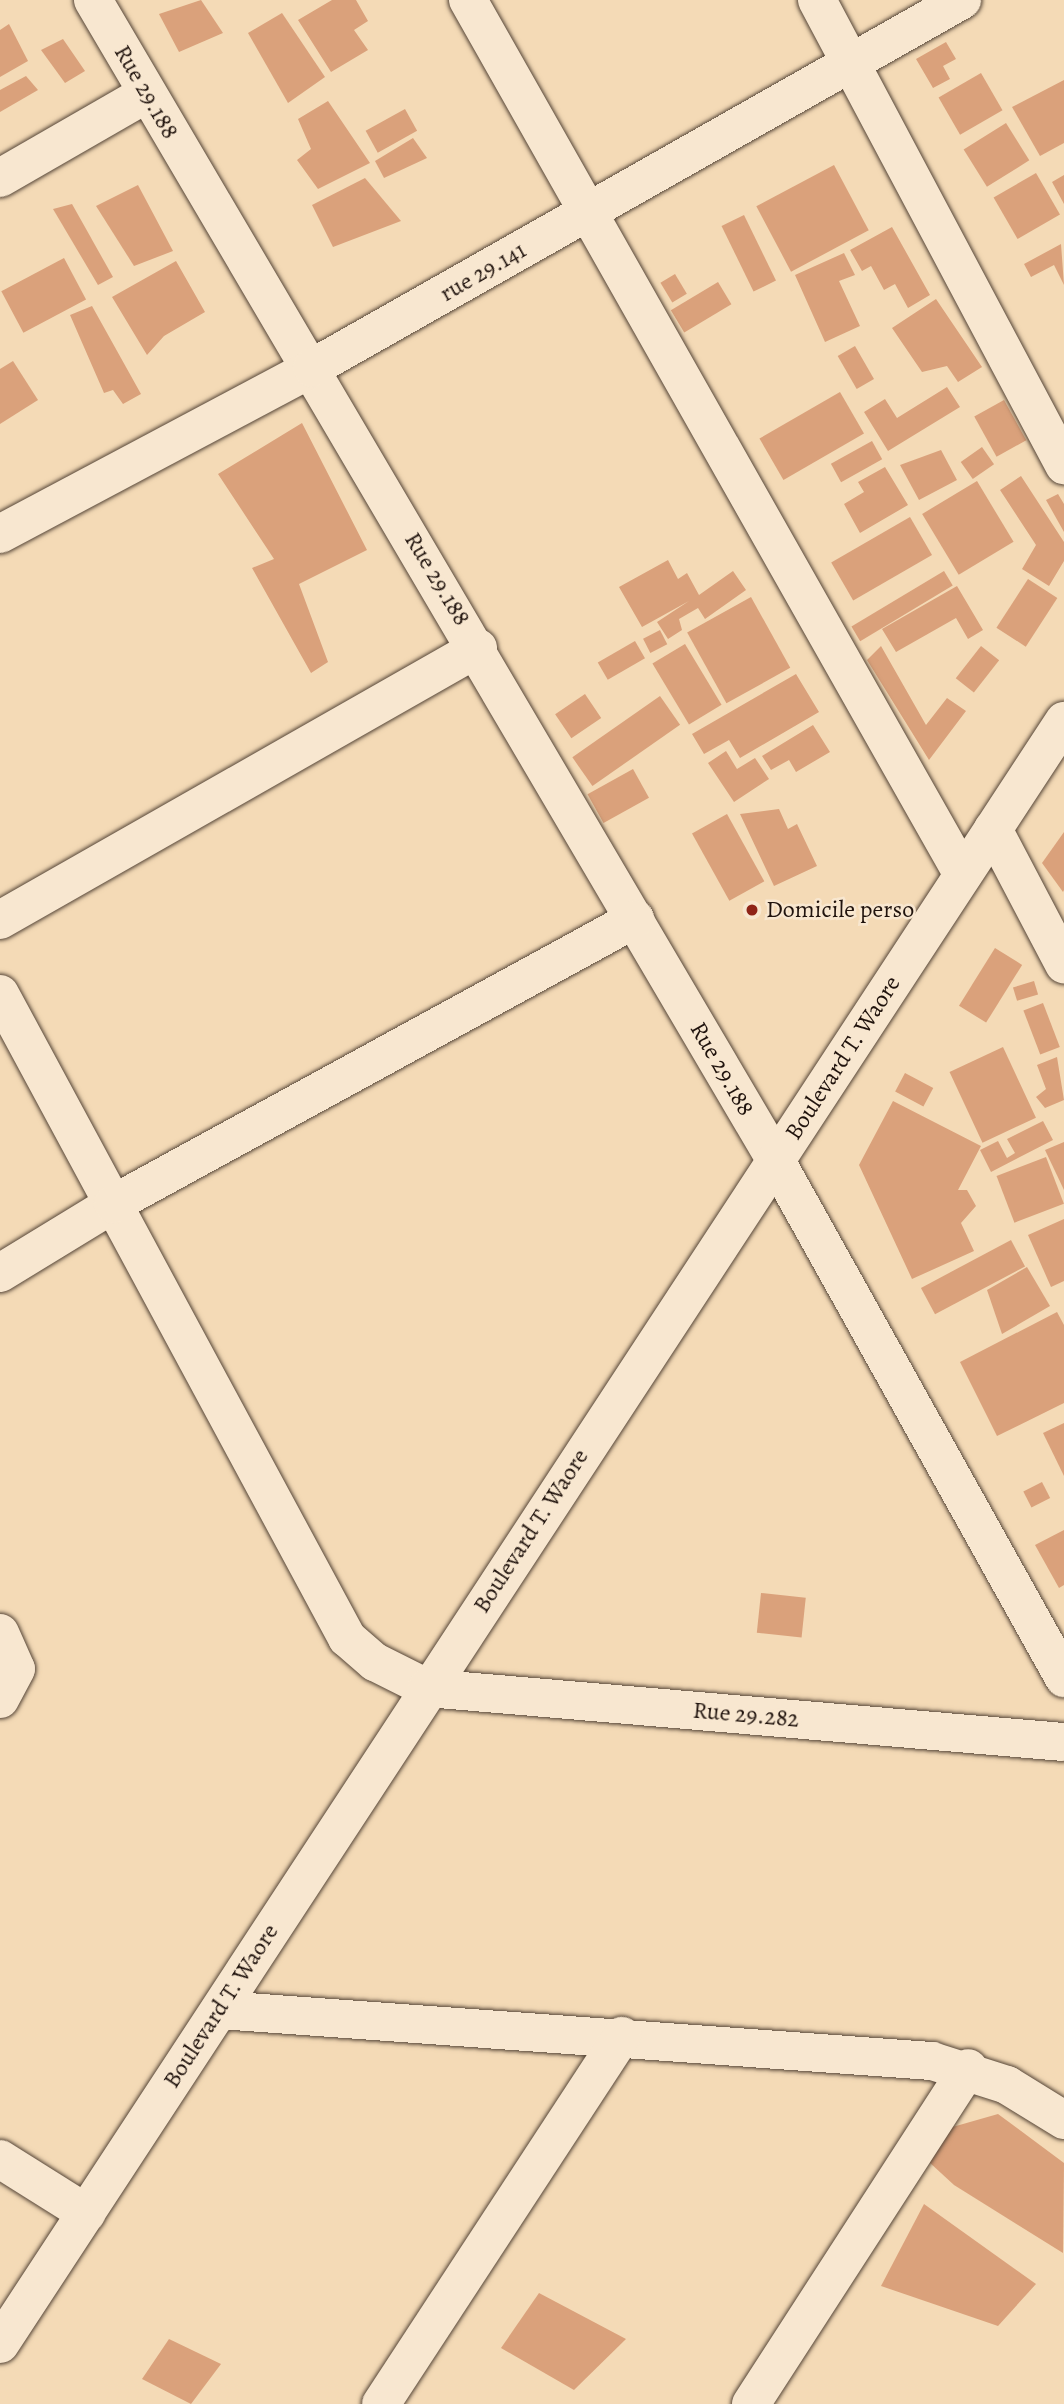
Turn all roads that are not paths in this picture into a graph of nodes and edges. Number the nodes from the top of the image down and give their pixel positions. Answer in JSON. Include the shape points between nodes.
{"nodes":[{"id":1,"x":93,"y":0,"type":"edge"},
{"id":2,"x":468,"y":0,"type":"edge"},
{"id":3,"x":817,"y":0,"type":"edge"},
{"id":4,"x":962,"y":0,"type":"edge"},
{"id":5,"x":852,"y":62,"type":"junction"},
{"id":6,"x":146,"y":94,"type":"junction"},
{"id":7,"x":0,"y":178,"type":"edge"},
{"id":8,"x":588,"y":212,"type":"junction"},
{"id":9,"x":312,"y":368,"type":"junction"},
{"id":10,"x":1064,"y":465,"type":"edge"},
{"id":11,"x":0,"y":534,"type":"edge"},
{"id":12,"x":478,"y":648,"type":"junction"},
{"id":13,"x":1064,"y":720,"type":"edge"},
{"id":14,"x":993,"y":830,"type":"junction"},
{"id":15,"x":963,"y":875,"type":"junction"},
{"id":16,"x":635,"y":919,"type":"junction"},
{"id":17,"x":0,"y":920,"type":"edge"},
{"id":18,"x":1064,"y":964,"type":"edge"},
{"id":19,"x":0,"y":994,"type":"edge"},
{"id":20,"x":776,"y":1161,"type":"junction"},
{"id":21,"x":113,"y":1204,"type":"junction"},
{"id":22,"x":0,"y":1273,"type":"edge"},
{"id":23,"x":0,"y":1633,"type":"edge"},
{"id":24,"x":1064,"y":1678,"type":"edge"},
{"id":25,"x":428,"y":1688,"type":"junction"},
{"id":26,"x":0,"y":1699,"type":"edge"},
{"id":27,"x":1064,"y":1742,"type":"edge"},
{"id":28,"x":220,"y":2010,"type":"junction"},
{"id":29,"x":622,"y":2036,"type":"junction"},
{"id":30,"x":968,"y":2068,"type":"junction"},
{"id":31,"x":1064,"y":2120,"type":"edge"},
{"id":32,"x":0,"y":2159,"type":"edge"},
{"id":33,"x":86,"y":2213,"type":"junction"},
{"id":34,"x":0,"y":2344,"type":"edge"},
{"id":35,"x":381,"y":2404,"type":"edge"},
{"id":36,"x":751,"y":2404,"type":"edge"}],
"edges":[{"from":1,"to":6,"type":"street","name":"Rue 29.188"},
{"from":2,"to":8,"type":"street"},
{"from":3,"to":5,"type":"street"},
{"from":4,"to":5,"type":"street","name":"rue 29.141"},
{"from":5,"to":8,"type":"street","name":"rue 29.141"},
{"from":5,"to":10,"type":"street"},
{"from":6,"to":7,"type":"street"},
{"from":6,"to":9,"type":"street","name":"Rue 29.188"},
{"from":8,"to":9,"type":"street","name":"rue 29.141"},
{"from":8,"to":15,"type":"street"},
{"from":9,"to":11,"type":"street","name":"rue 29.141"},
{"from":9,"to":12,"type":"street","name":"Rue 29.188"},
{"from":12,"to":16,"type":"street","name":"Rue 29.188"},
{"from":12,"to":17,"type":"street"},
{"from":13,"to":14,"type":"street","name":"Boulevard T. Waore"},
{"from":14,"to":15,"type":"street","name":"Boulevard T. Waore"},
{"from":14,"to":18,"type":"street"},
{"from":15,"to":20,"type":"street","name":"Boulevard T. Waore"},
{"from":16,"to":20,"type":"street","name":"Rue 29.188"},
{"from":16,"to":21,"type":"street"},
{"from":19,"to":21,"type":"street"},
{"from":20,"to":24,"type":"street","name":"Rue 29.188"},
{"from":20,"to":25,"type":"street","name":"Boulevard T. Waore"},
{"from":21,"to":22,"type":"street"},
{"from":21,"to":25,"type":"street","via":[[347,1638],[375,1662]]},
{"from":23,"to":26,"type":"street","via":[[16,1669]]},
{"from":25,"to":27,"type":"street","name":"Rue 29.282"},
{"from":25,"to":28,"type":"street","name":"Boulevard T. Waore"},
{"from":28,"to":29,"type":"street"},
{"from":28,"to":33,"type":"street","name":"Boulevard T. Waore"},
{"from":29,"to":30,"type":"street"},
{"from":29,"to":35,"type":"street"},
{"from":30,"to":31,"type":"street"},
{"from":30,"to":36,"type":"street"},
{"from":32,"to":33,"type":"street"},
{"from":33,"to":34,"type":"street","name":"Boulevard T. Waore"}]}
